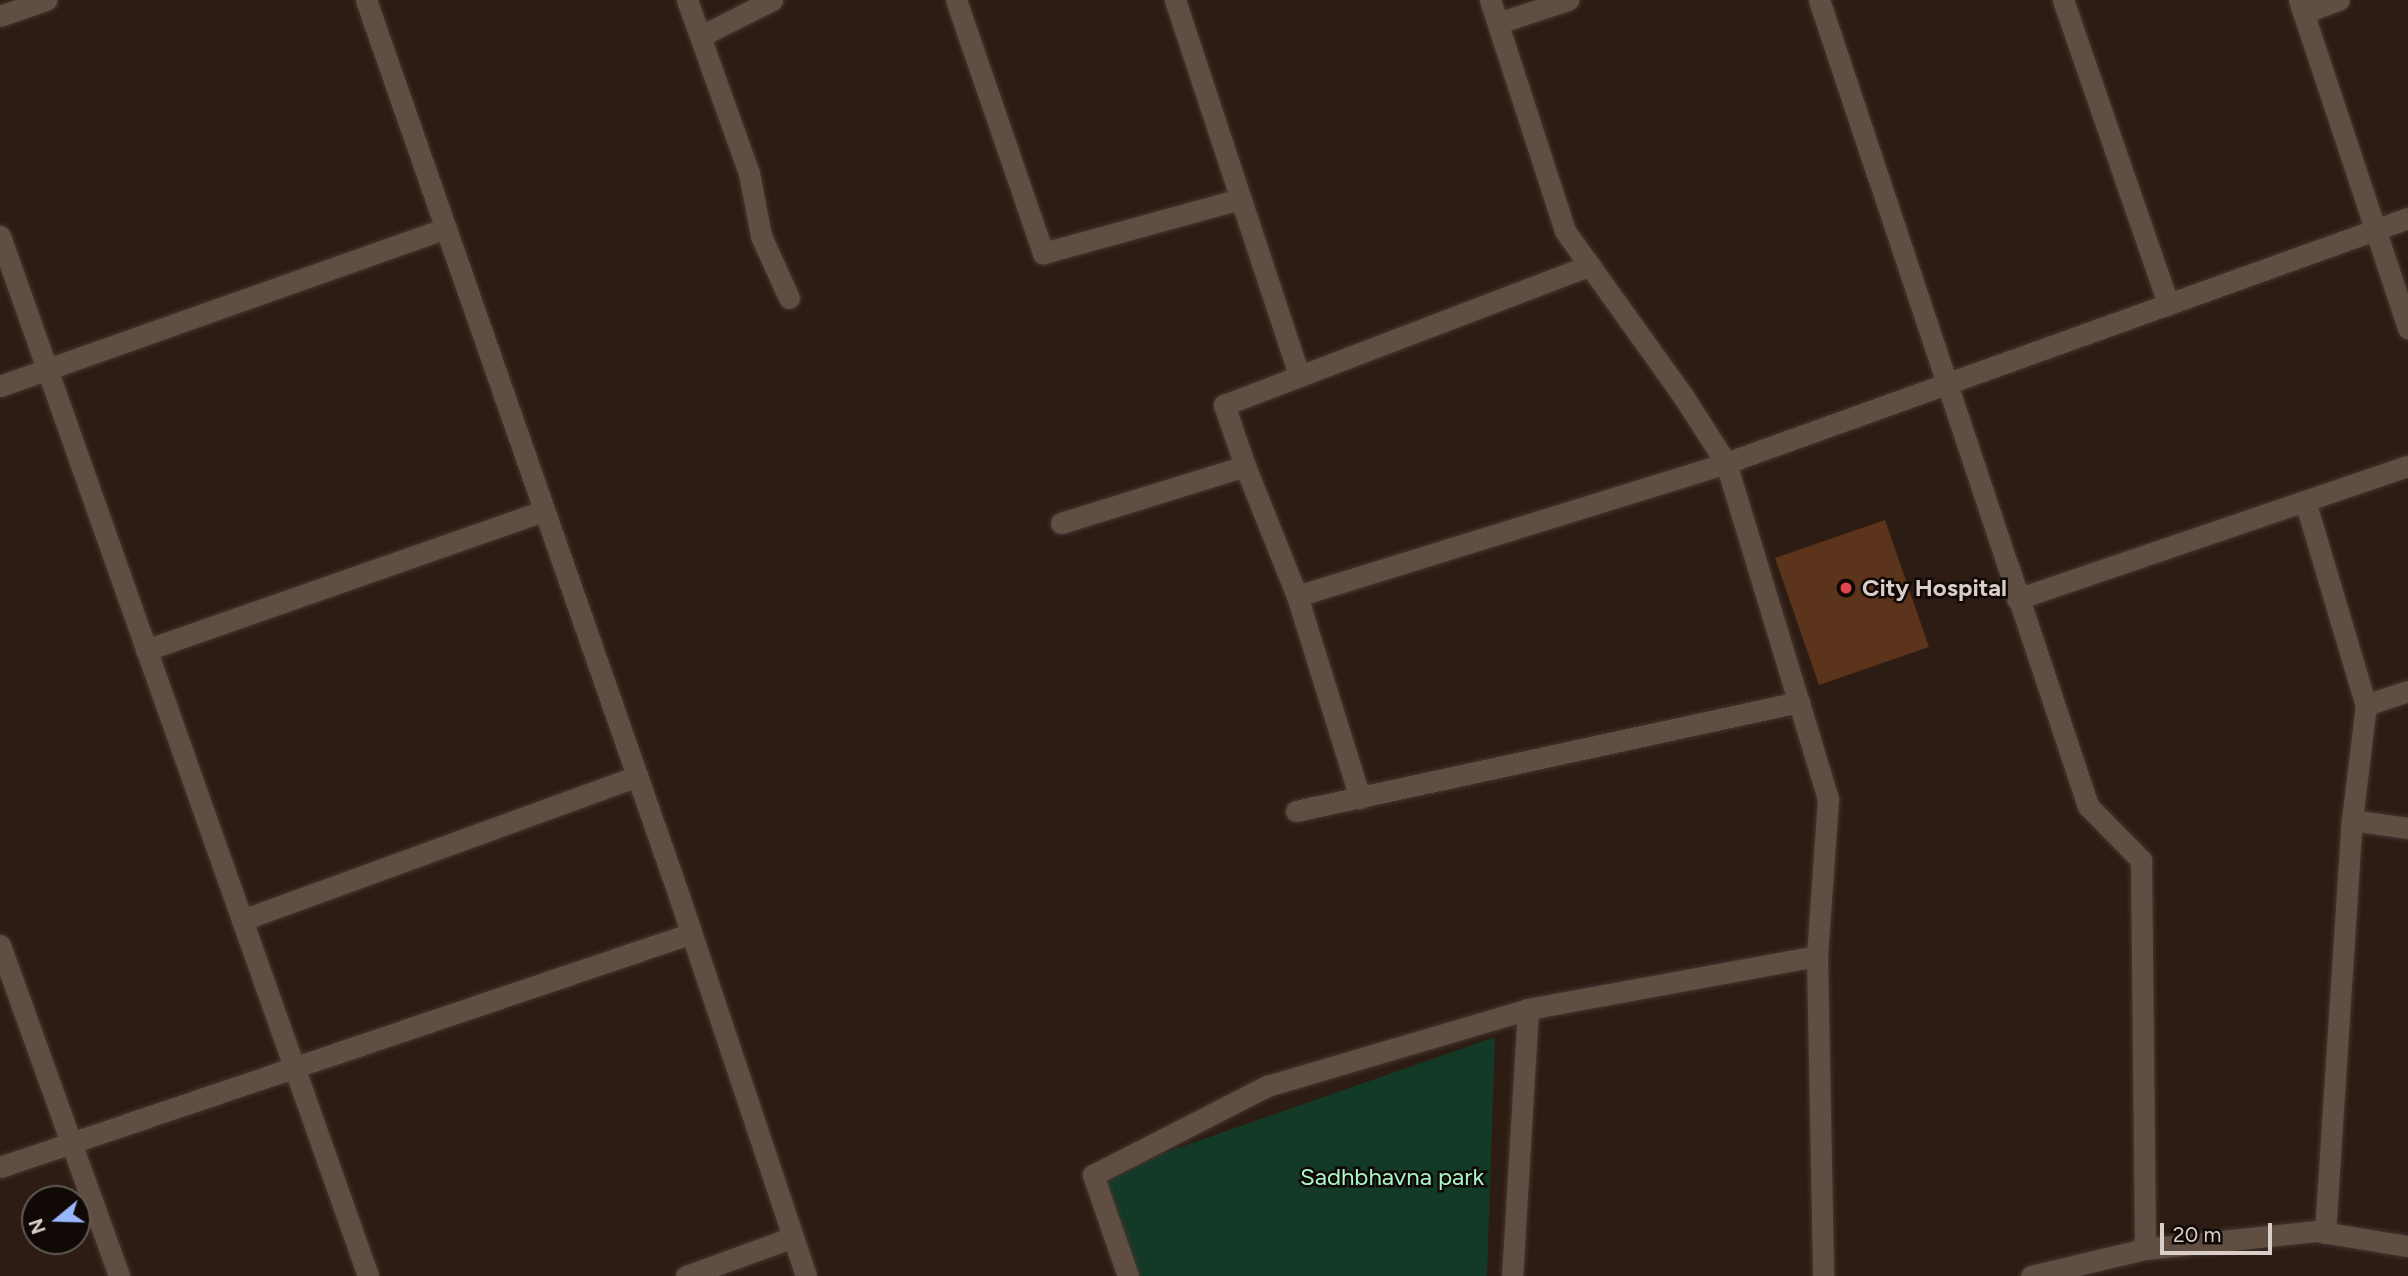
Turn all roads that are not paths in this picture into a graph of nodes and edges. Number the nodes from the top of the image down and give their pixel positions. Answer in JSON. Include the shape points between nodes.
{"nodes":[{"id":1,"x":46,"y":0,"type":"edge"},
{"id":2,"x":366,"y":0,"type":"edge"},
{"id":3,"x":687,"y":0,"type":"edge"},
{"id":4,"x":772,"y":0,"type":"edge"},
{"id":5,"x":956,"y":0,"type":"edge"},
{"id":6,"x":1175,"y":0,"type":"edge"},
{"id":7,"x":1490,"y":0,"type":"edge"},
{"id":8,"x":1568,"y":0,"type":"edge"},
{"id":9,"x":1819,"y":0,"type":"edge"},
{"id":10,"x":2063,"y":0,"type":"edge"},
{"id":11,"x":2339,"y":0,"type":"edge"},
{"id":12,"x":2301,"y":6,"type":"edge"},
{"id":13,"x":0,"y":16,"type":"edge"},
{"id":14,"x":1498,"y":23,"type":"junction"},
{"id":15,"x":701,"y":36,"type":"junction"},
{"id":16,"x":1240,"y":199,"type":"junction"},
{"id":17,"x":2408,"y":218,"type":"edge"},
{"id":18,"x":446,"y":228,"type":"junction"},
{"id":19,"x":2375,"y":230,"type":"junction"},
{"id":20,"x":0,"y":236,"type":"edge"},
{"id":21,"x":1590,"y":265,"type":"junction"},
{"id":22,"x":789,"y":298,"type":"dead end"},
{"id":23,"x":2168,"y":304,"type":"junction"},
{"id":24,"x":2408,"y":328,"type":"edge"},
{"id":25,"x":47,"y":368,"type":"junction"},
{"id":26,"x":1299,"y":376,"type":"junction"},
{"id":27,"x":1944,"y":385,"type":"junction"},
{"id":28,"x":0,"y":386,"type":"edge"},
{"id":29,"x":1726,"y":463,"type":"junction"},
{"id":30,"x":1245,"y":466,"type":"junction"},
{"id":31,"x":2408,"y":466,"type":"edge"},
{"id":32,"x":2305,"y":501,"type":"junction"},
{"id":33,"x":544,"y":511,"type":"junction"},
{"id":34,"x":1060,"y":523,"type":"dead end"},
{"id":35,"x":1297,"y":596,"type":"junction"},
{"id":36,"x":2017,"y":599,"type":"junction"},
{"id":37,"x":146,"y":650,"type":"junction"},
{"id":38,"x":2408,"y":691,"type":"edge"},
{"id":39,"x":1799,"y":702,"type":"junction"},
{"id":40,"x":2366,"y":705,"type":"junction"},
{"id":41,"x":638,"y":776,"type":"junction"},
{"id":42,"x":1360,"y":798,"type":"junction"},
{"id":43,"x":1296,"y":811,"type":"dead end"},
{"id":44,"x":2352,"y":820,"type":"junction"},
{"id":45,"x":2408,"y":828,"type":"edge"},
{"id":46,"x":242,"y":920,"type":"junction"},
{"id":47,"x":692,"y":933,"type":"junction"},
{"id":48,"x":0,"y":945,"type":"edge"},
{"id":49,"x":1817,"y":956,"type":"junction"},
{"id":50,"x":1528,"y":1009,"type":"junction"},
{"id":51,"x":295,"y":1069,"type":"junction"},
{"id":52,"x":71,"y":1143,"type":"junction"},
{"id":53,"x":0,"y":1167,"type":"edge"},
{"id":54,"x":2325,"y":1233,"type":"junction"},
{"id":55,"x":793,"y":1237,"type":"junction"},
{"id":56,"x":2408,"y":1246,"type":"edge"},
{"id":57,"x":2145,"y":1249,"type":"junction"},
{"id":58,"x":119,"y":1276,"type":"edge"},
{"id":59,"x":368,"y":1276,"type":"edge"},
{"id":60,"x":686,"y":1276,"type":"edge"},
{"id":61,"x":806,"y":1276,"type":"edge"},
{"id":62,"x":1128,"y":1276,"type":"edge"},
{"id":63,"x":1512,"y":1276,"type":"edge"},
{"id":64,"x":1823,"y":1276,"type":"edge"},
{"id":65,"x":2031,"y":1276,"type":"edge"}],
"edges":[{"from":1,"to":13,"type":"street"},
{"from":2,"to":18,"type":"street"},
{"from":3,"to":15,"type":"street"},
{"from":4,"to":15,"type":"street"},
{"from":5,"to":16,"type":"street","via":[[1043,253]]},
{"from":6,"to":16,"type":"street"},
{"from":7,"to":14,"type":"street"},
{"from":8,"to":14,"type":"street"},
{"from":9,"to":27,"type":"street"},
{"from":10,"to":23,"type":"street"},
{"from":11,"to":12,"type":"street"},
{"from":12,"to":19,"type":"street"},
{"from":14,"to":21,"type":"street","via":[[1565,231]]},
{"from":15,"to":22,"type":"street","via":[[749,173],[761,236]]},
{"from":16,"to":26,"type":"street"},
{"from":17,"to":19,"type":"street"},
{"from":18,"to":25,"type":"street"},
{"from":18,"to":33,"type":"street"},
{"from":19,"to":23,"type":"street"},
{"from":19,"to":24,"type":"street"},
{"from":20,"to":25,"type":"street"},
{"from":21,"to":26,"type":"street"},
{"from":21,"to":29,"type":"street"},
{"from":23,"to":27,"type":"street"},
{"from":25,"to":28,"type":"street"},
{"from":25,"to":37,"type":"street"},
{"from":26,"to":30,"type":"street","via":[[1224,405]]},
{"from":27,"to":29,"type":"street"},
{"from":27,"to":36,"type":"street"},
{"from":29,"to":35,"type":"street"},
{"from":29,"to":39,"type":"street"},
{"from":30,"to":34,"type":"street"},
{"from":30,"to":35,"type":"street"},
{"from":31,"to":32,"type":"street"},
{"from":32,"to":36,"type":"street"},
{"from":32,"to":40,"type":"street"},
{"from":33,"to":37,"type":"street"},
{"from":33,"to":41,"type":"street"},
{"from":35,"to":42,"type":"street"},
{"from":36,"to":57,"type":"street","via":[[2088,806],[2141,860]]},
{"from":37,"to":46,"type":"street"},
{"from":38,"to":40,"type":"street"},
{"from":39,"to":42,"type":"street"},
{"from":39,"to":49,"type":"street","via":[[1828,799]]},
{"from":40,"to":44,"type":"street"},
{"from":41,"to":46,"type":"street"},
{"from":41,"to":47,"type":"street"},
{"from":42,"to":43,"type":"street"},
{"from":44,"to":45,"type":"street"},
{"from":44,"to":54,"type":"street"},
{"from":46,"to":51,"type":"street"},
{"from":47,"to":51,"type":"street"},
{"from":47,"to":55,"type":"street"},
{"from":48,"to":52,"type":"street"},
{"from":49,"to":50,"type":"street"},
{"from":49,"to":64,"type":"street"},
{"from":50,"to":62,"type":"street","via":[[1267,1086],[1093,1175]]},
{"from":50,"to":63,"type":"street"},
{"from":51,"to":52,"type":"street"},
{"from":51,"to":59,"type":"street"},
{"from":52,"to":53,"type":"street"},
{"from":52,"to":58,"type":"street"},
{"from":54,"to":56,"type":"street"},
{"from":54,"to":57,"type":"street"},
{"from":55,"to":60,"type":"street"},
{"from":55,"to":61,"type":"street"},
{"from":57,"to":65,"type":"street"}]}
